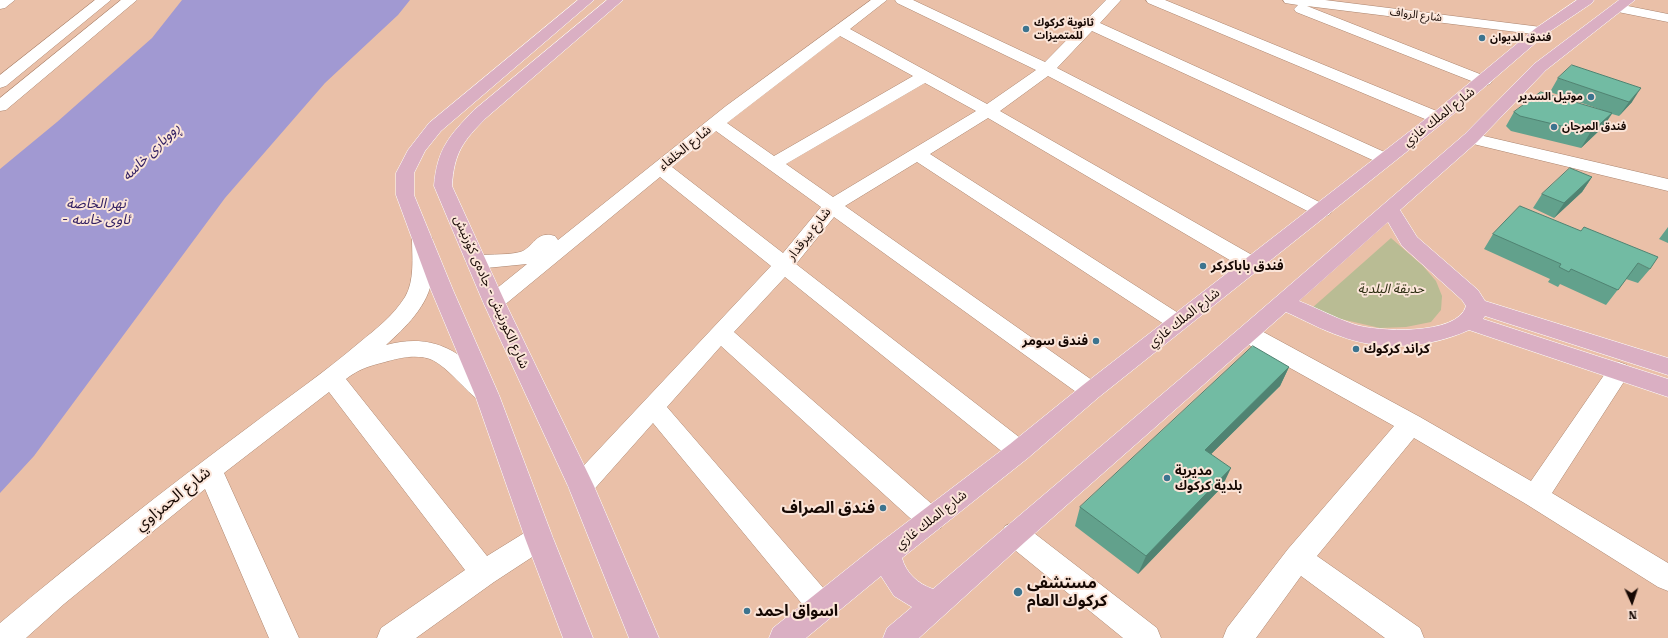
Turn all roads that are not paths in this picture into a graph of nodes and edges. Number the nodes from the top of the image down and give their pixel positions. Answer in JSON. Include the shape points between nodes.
{"nodes":[{"id":1,"x":8,"y":0,"type":"edge"},
{"id":2,"x":104,"y":0,"type":"edge"},
{"id":3,"x":130,"y":0,"type":"edge"},
{"id":4,"x":587,"y":0,"type":"edge"},
{"id":5,"x":616,"y":0,"type":"edge"},
{"id":6,"x":854,"y":0,"type":"edge"},
{"id":7,"x":880,"y":0,"type":"edge"},
{"id":8,"x":902,"y":0,"type":"edge"},
{"id":9,"x":1114,"y":0,"type":"edge"},
{"id":10,"x":1153,"y":0,"type":"edge"},
{"id":11,"x":1277,"y":0,"type":"edge"},
{"id":12,"x":1290,"y":0,"type":"edge"},
{"id":13,"x":1587,"y":0,"type":"edge"},
{"id":14,"x":1623,"y":4,"type":"edge"},
{"id":15,"x":0,"y":5,"type":"edge"},
{"id":16,"x":1668,"y":18,"type":"edge"},
{"id":17,"x":1091,"y":25,"type":"junction"},
{"id":18,"x":839,"y":29,"type":"junction"},
{"id":19,"x":1541,"y":30,"type":"junction"},
{"id":20,"x":1511,"y":57,"type":"junction"},
{"id":21,"x":32,"y":58,"type":"junction"},
{"id":22,"x":518,"y":58,"type":"junction"},
{"id":23,"x":6,"y":61,"type":"dead end"},
{"id":24,"x":541,"y":62,"type":"junction"},
{"id":25,"x":1540,"y":67,"type":"junction"},
{"id":26,"x":1047,"y":69,"type":"junction"},
{"id":27,"x":926,"y":76,"type":"junction"},
{"id":28,"x":1484,"y":81,"type":"junction"},
{"id":29,"x":0,"y":83,"type":"edge"},
{"id":30,"x":0,"y":106,"type":"edge"},
{"id":31,"x":988,"y":111,"type":"junction"},
{"id":32,"x":1438,"y":118,"type":"junction"},
{"id":33,"x":716,"y":123,"type":"junction"},
{"id":34,"x":1471,"y":138,"type":"junction"},
{"id":35,"x":917,"y":154,"type":"junction"},
{"id":36,"x":1385,"y":159,"type":"junction"},
{"id":37,"x":773,"y":164,"type":"junction"},
{"id":38,"x":662,"y":168,"type":"junction"},
{"id":39,"x":1668,"y":185,"type":"edge"},
{"id":40,"x":833,"y":205,"type":"junction"},
{"id":41,"x":1390,"y":209,"type":"junction"},
{"id":42,"x":1322,"y":211,"type":"junction"},
{"id":43,"x":422,"y":238,"type":"junction"},
{"id":44,"x":476,"y":262,"type":"junction"},
{"id":45,"x":785,"y":264,"type":"junction"},
{"id":46,"x":1252,"y":264,"type":"junction"},
{"id":47,"x":494,"y":302,"type":"junction"},
{"id":48,"x":1283,"y":302,"type":"junction"},
{"id":49,"x":1473,"y":314,"type":"junction"},
{"id":50,"x":1178,"y":323,"type":"junction"},
{"id":51,"x":720,"y":333,"type":"junction"},
{"id":52,"x":1248,"y":334,"type":"junction"},
{"id":53,"x":1668,"y":367,"type":"edge"},
{"id":54,"x":339,"y":371,"type":"junction"},
{"id":55,"x":1619,"y":371,"type":"junction"},
{"id":56,"x":1668,"y":388,"type":"edge"},
{"id":57,"x":1091,"y":391,"type":"junction"},
{"id":58,"x":487,"y":395,"type":"junction"},
{"id":59,"x":653,"y":406,"type":"junction"},
{"id":60,"x":1411,"y":424,"type":"junction"},
{"id":61,"x":1019,"y":451,"type":"junction"},
{"id":62,"x":210,"y":470,"type":"junction"},
{"id":63,"x":581,"y":486,"type":"junction"},
{"id":64,"x":1535,"y":496,"type":"junction"},
{"id":65,"x":931,"y":520,"type":"junction"},
{"id":66,"x":1015,"y":534,"type":"junction"},
{"id":67,"x":539,"y":538,"type":"junction"},
{"id":68,"x":887,"y":554,"type":"junction"},
{"id":69,"x":1298,"y":558,"type":"junction"},
{"id":70,"x":484,"y":573,"type":"junction"},
{"id":71,"x":1668,"y":578,"type":"edge"},
{"id":72,"x":937,"y":603,"type":"junction"},
{"id":73,"x":822,"y":607,"type":"junction"},
{"id":74,"x":4,"y":638,"type":"edge"},
{"id":75,"x":284,"y":638,"type":"edge"},
{"id":76,"x":392,"y":638,"type":"edge"},
{"id":77,"x":578,"y":638,"type":"edge"},
{"id":78,"x":644,"y":638,"type":"edge"},
{"id":79,"x":784,"y":638,"type":"edge"},
{"id":80,"x":898,"y":638,"type":"edge"},
{"id":81,"x":1146,"y":638,"type":"edge"},
{"id":82,"x":1238,"y":638,"type":"edge"},
{"id":83,"x":1409,"y":638,"type":"edge"}],
"edges":[{"from":1,"to":15,"type":"street"},
{"from":2,"to":21,"type":"street"},
{"from":3,"to":30,"type":"street"},
{"from":4,"to":22,"type":"main road"},
{"from":5,"to":24,"type":"main road","name":"شارع الكورنيش - جادەی کۆرنیش"},
{"from":6,"to":44,"type":"street","via":[[526,258]]},
{"from":7,"to":18,"type":"street","name":"شارع الخلفاء"},
{"from":8,"to":26,"type":"street"},
{"from":9,"to":17,"type":"street","name":"شارع بيرقدار"},
{"from":10,"to":32,"type":"street"},
{"from":11,"to":28,"type":"street"},
{"from":12,"to":19,"type":"street","name":"شارع الرواف"},
{"from":13,"to":19,"type":"main road","name":"شارع الملك غازي"},
{"from":14,"to":16,"type":"street"},
{"from":14,"to":25,"type":"main road"},
{"from":17,"to":26,"type":"street","name":"شارع بيرقدار"},
{"from":17,"to":36,"type":"street"},
{"from":18,"to":27,"type":"street"},
{"from":18,"to":33,"type":"street","name":"شارع الخلفاء"},
{"from":19,"to":20,"type":"main road","name":"شارع الملك غازي"},
{"from":20,"to":25,"type":"main road"},
{"from":20,"to":28,"type":"main road","name":"شارع الملك غازي"},
{"from":21,"to":23,"type":"street"},
{"from":21,"to":29,"type":"street"},
{"from":22,"to":24,"type":"main road"},
{"from":22,"to":43,"type":"main road","via":[[436,127],[416,150],[405,173],[405,195]]},
{"from":24,"to":44,"type":"main road","name":"شارع الكورنيش - جادەی کۆرنیش","via":[[480,114],[460,134],[446,156],[443,186]]},
{"from":25,"to":34,"type":"main road"},
{"from":26,"to":31,"type":"street","name":"شارع بيرقدار"},
{"from":26,"to":42,"type":"street"},
{"from":27,"to":31,"type":"street"},
{"from":27,"to":37,"type":"street"},
{"from":28,"to":32,"type":"main road","name":"شارع الملك غازي"},
{"from":31,"to":35,"type":"street","name":"شارع بيرقدار"},
{"from":31,"to":46,"type":"street"},
{"from":32,"to":36,"type":"main road","name":"شارع الملك غازي"},
{"from":33,"to":37,"type":"street"},
{"from":33,"to":38,"type":"street","name":"شارع الخلفاء"},
{"from":34,"to":39,"type":"street"},
{"from":34,"to":41,"type":"main road"},
{"from":35,"to":40,"type":"street","name":"شارع بيرقدار"},
{"from":35,"to":50,"type":"street"},
{"from":36,"to":42,"type":"main road","name":"شارع الملك غازي"},
{"from":37,"to":40,"type":"street"},
{"from":38,"to":45,"type":"street"},
{"from":38,"to":47,"type":"street","name":"شارع الخلفاء"},
{"from":40,"to":45,"type":"street","name":"شارع بيرقدار"},
{"from":40,"to":57,"type":"street"},
{"from":41,"to":48,"type":"main road"},
{"from":41,"to":49,"type":"main road","via":[[1409,241],[1470,295]]},
{"from":42,"to":46,"type":"main road","name":"شارع الملك غازي"},
{"from":43,"to":54,"type":"street","name":"شارع الحمزاوي","via":[[422,278],[414,300],[396,324]]},
{"from":43,"to":58,"type":"main road"},
{"from":44,"to":47,"type":"main road","name":"شارع الكورنيش - جادەی کۆرنیش"},
{"from":45,"to":51,"type":"street","name":"شارع بيرقدار"},
{"from":45,"to":61,"type":"street"},
{"from":46,"to":50,"type":"main road","name":"شارع الملك غازي"},
{"from":47,"to":63,"type":"main road","name":"شارع الكورنيش - جادەی کۆرنیش"},
{"from":48,"to":49,"type":"main road","via":[[1348,331],[1381,338],[1419,337],[1442,333]]},
{"from":48,"to":52,"type":"main road"},
{"from":49,"to":53,"type":"main road"},
{"from":49,"to":55,"type":"main road"},
{"from":50,"to":57,"type":"main road","name":"شارع الملك غازي"},
{"from":51,"to":59,"type":"street","name":"شارع بيرقدار"},
{"from":51,"to":65,"type":"street"},
{"from":52,"to":60,"type":"street"},
{"from":52,"to":66,"type":"main road"},
{"from":54,"to":58,"type":"street","via":[[389,352],[412,349],[429,351],[444,356],[455,364]]},
{"from":54,"to":62,"type":"street","name":"شارع الحمزاوي"},
{"from":54,"to":70,"type":"street"},
{"from":55,"to":56,"type":"main road"},
{"from":55,"to":64,"type":"street"},
{"from":57,"to":61,"type":"main road","name":"شارع الملك غازي"},
{"from":58,"to":67,"type":"main road"},
{"from":59,"to":63,"type":"street","name":"شارع بيرقدار"},
{"from":59,"to":73,"type":"street"},
{"from":60,"to":64,"type":"street"},
{"from":60,"to":69,"type":"street"},
{"from":61,"to":65,"type":"main road","name":"شارع الملك غازي"},
{"from":62,"to":74,"type":"street","name":"شارع الحمزاوي"},
{"from":62,"to":75,"type":"street"},
{"from":63,"to":78,"type":"main road","name":"شارع الكورنيش - جادەی کۆرنیش"},
{"from":64,"to":71,"type":"street"},
{"from":65,"to":68,"type":"main road","name":"شارع الملك غازي"},
{"from":66,"to":72,"type":"main road"},
{"from":66,"to":81,"type":"street"},
{"from":67,"to":70,"type":"street"},
{"from":67,"to":77,"type":"main road"},
{"from":68,"to":72,"type":"main road","via":[[894,576],[902,586],[924,600]]},
{"from":68,"to":73,"type":"main road","name":"شارع الملك غازي"},
{"from":69,"to":82,"type":"street"},
{"from":69,"to":83,"type":"street"},
{"from":70,"to":76,"type":"street"},
{"from":72,"to":80,"type":"main road"},
{"from":73,"to":79,"type":"main road","name":"شارع الملك غازي"}]}
